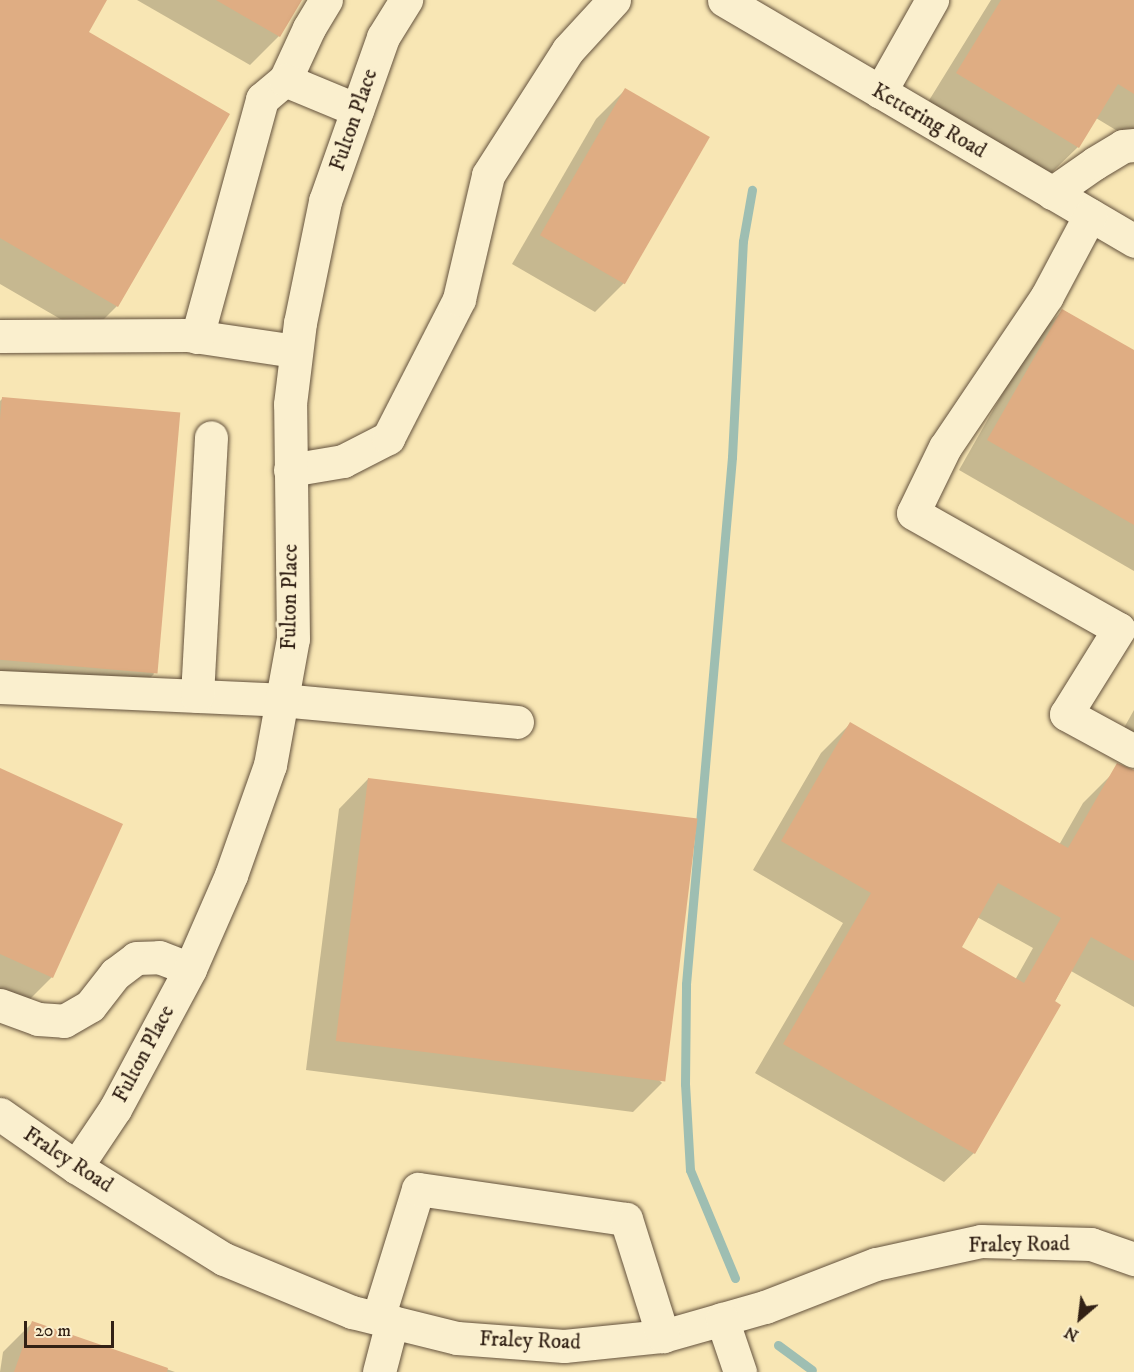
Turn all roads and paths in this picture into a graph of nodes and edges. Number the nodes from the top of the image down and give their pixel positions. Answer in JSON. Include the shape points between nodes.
{"nodes":[{"id":1,"x":326,"y":0,"type":"edge"},
{"id":2,"x":406,"y":0,"type":"edge"},
{"id":3,"x":614,"y":0,"type":"edge"},
{"id":4,"x":724,"y":0,"type":"edge"},
{"id":5,"x":932,"y":0,"type":"edge"},
{"id":6,"x":285,"y":80,"type":"junction"},
{"id":7,"x":880,"y":92,"type":"junction"},
{"id":8,"x":357,"y":110,"type":"junction"},
{"id":9,"x":1134,"y":145,"type":"edge"},
{"id":10,"x":1052,"y":193,"type":"junction"},
{"id":11,"x":1090,"y":215,"type":"junction"},
{"id":12,"x":1134,"y":241,"type":"edge"},
{"id":13,"x":0,"y":336,"type":"edge"},
{"id":14,"x":197,"y":337,"type":"junction"},
{"id":15,"x":296,"y":351,"type":"junction"},
{"id":16,"x":211,"y":437,"type":"dead end"},
{"id":17,"x":291,"y":470,"type":"junction"},
{"id":18,"x":0,"y":687,"type":"edge"},
{"id":19,"x":197,"y":696,"type":"junction"},
{"id":20,"x":282,"y":700,"type":"junction"},
{"id":21,"x":517,"y":722,"type":"dead end"},
{"id":22,"x":1134,"y":752,"type":"edge"},
{"id":23,"x":190,"y":969,"type":"junction"},
{"id":24,"x":0,"y":1005,"type":"edge"},
{"id":25,"x":0,"y":1114,"type":"edge"},
{"id":26,"x":76,"y":1167,"type":"junction"},
{"id":27,"x":1134,"y":1259,"type":"edge"},
{"id":28,"x":722,"y":1319,"type":"junction"},
{"id":29,"x":385,"y":1320,"type":"junction"},
{"id":30,"x":663,"y":1336,"type":"junction"},
{"id":31,"x":379,"y":1372,"type":"edge"},
{"id":32,"x":740,"y":1372,"type":"edge"}],
"edges":[{"from":1,"to":6,"type":"street"},
{"from":2,"to":8,"type":"street","name":"Fulton Place","via":[[383,37]]},
{"from":3,"to":17,"type":"street","via":[[568,50],[488,175],[459,299],[388,438],[343,461]]},
{"from":4,"to":7,"type":"street","name":"Kettering Road"},
{"from":5,"to":7,"type":"street"},
{"from":6,"to":8,"type":"street"},
{"from":6,"to":14,"type":"street","via":[[262,99]]},
{"from":7,"to":10,"type":"street","name":"Kettering Road"},
{"from":8,"to":15,"type":"street","name":"Fulton Place","via":[[325,201]]},
{"from":9,"to":10,"type":"street","via":[[1123,146]]},
{"from":10,"to":11,"type":"street","name":"Kettering Road"},
{"from":11,"to":12,"type":"street","name":"Kettering Road"},
{"from":11,"to":22,"type":"street","via":[[1047,296],[945,447],[913,513],[1119,629],[1066,714]]},
{"from":13,"to":14,"type":"street"},
{"from":14,"to":15,"type":"street"},
{"from":15,"to":17,"type":"street","name":"Fulton Place","via":[[290,404]]},
{"from":16,"to":19,"type":"street"},
{"from":17,"to":20,"type":"street","name":"Fulton Place","via":[[293,639]]},
{"from":18,"to":19,"type":"street"},
{"from":19,"to":20,"type":"street"},
{"from":20,"to":21,"type":"street"},
{"from":20,"to":23,"type":"street","name":"Fulton Place","via":[[270,765],[231,875]]},
{"from":23,"to":24,"type":"street","via":[[159,957],[136,958],[115,974],[90,1006],[64,1021],[38,1019]]},
{"from":23,"to":26,"type":"street","name":"Fulton Place","via":[[115,1109]]},
{"from":25,"to":26,"type":"street","name":"Fraley Road"},
{"from":26,"to":29,"type":"street","name":"Fraley Road","via":[[224,1259],[352,1312]]},
{"from":27,"to":28,"type":"street","name":"Fraley Road","via":[[1091,1244],[981,1241],[876,1264],[765,1307]]},
{"from":28,"to":30,"type":"street","name":"Fraley Road"},
{"from":28,"to":32,"type":"street"},
{"from":29,"to":30,"type":"street","name":"Fraley Road","via":[[457,1338],[564,1346]]},
{"from":29,"to":30,"type":"street","via":[[418,1189],[626,1219]]},
{"from":29,"to":31,"type":"street"}]}
